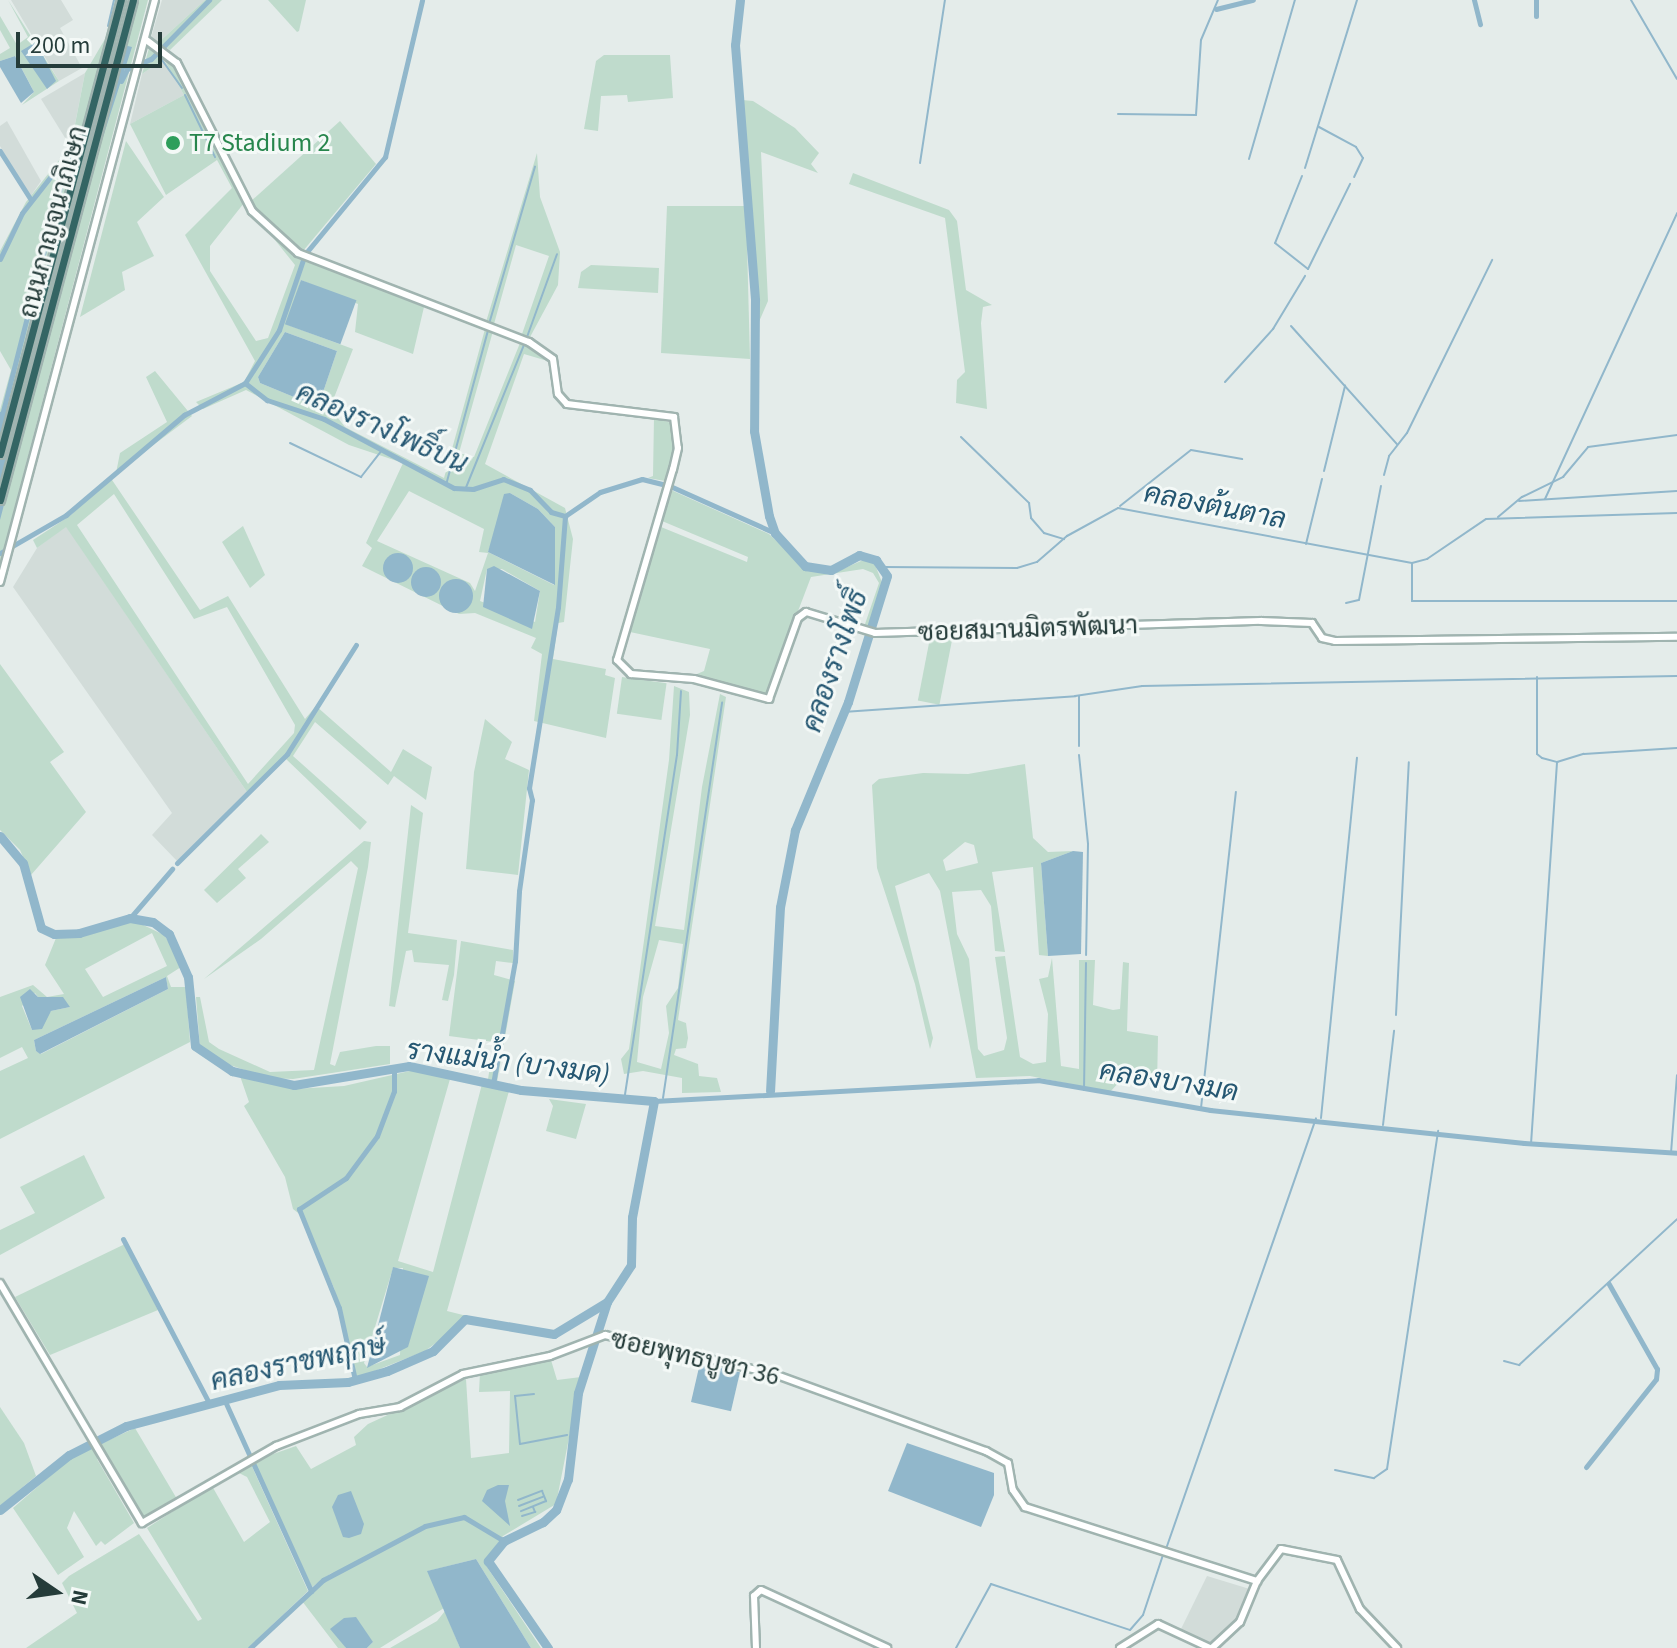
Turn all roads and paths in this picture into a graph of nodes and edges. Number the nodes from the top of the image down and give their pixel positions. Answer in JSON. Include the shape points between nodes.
{"nodes":[{"id":1,"x":121,"y":0,"type":"edge"},
{"id":2,"x":133,"y":0,"type":"edge"},
{"id":3,"x":155,"y":0,"type":"edge"},
{"id":4,"x":145,"y":39,"type":"junction"},
{"id":5,"x":0,"y":454,"type":"edge"},
{"id":6,"x":0,"y":500,"type":"edge"},
{"id":7,"x":0,"y":582,"type":"edge"},
{"id":8,"x":1677,"y":637,"type":"edge"},
{"id":9,"x":0,"y":1283,"type":"edge"},
{"id":10,"x":1257,"y":1581,"type":"junction"},
{"id":11,"x":756,"y":1648,"type":"edge"},
{"id":12,"x":887,"y":1648,"type":"edge"},
{"id":13,"x":1120,"y":1648,"type":"edge"},
{"id":14,"x":1211,"y":1648,"type":"edge"},
{"id":15,"x":1397,"y":1648,"type":"edge"}],
"edges":[{"from":1,"to":5,"type":"highway","name":"ถนนกาญจนาภิเษก"},
{"from":2,"to":6,"type":"highway","name":"ถนนกาญจนาภิเษก"},
{"from":3,"to":4,"type":"street"},
{"from":4,"to":7,"type":"street"},
{"from":4,"to":8,"type":"street","name":"ซอยสมานมิตรพัฒนา","via":[[167,52],[252,211],[298,253],[490,326],[549,355],[563,402],[671,414],[678,448],[620,648],[618,664],[624,671],[694,679],[765,700],[772,694],[803,612],[875,633],[1261,621],[1312,623],[1322,638],[1335,641]]},
{"from":9,"to":10,"type":"street","name":"ซอยพุทธบูชา 36","via":[[143,1523],[244,1463],[359,1414],[400,1407],[463,1374],[550,1356],[601,1335],[774,1374],[986,1451],[1008,1463],[1013,1490],[1025,1507]]},
{"from":10,"to":14,"type":"street","via":[[1240,1622]]},
{"from":10,"to":15,"type":"street","via":[[1281,1549],[1333,1558],[1360,1609]]},
{"from":11,"to":12,"type":"street","via":[[754,1596],[761,1590]]},
{"from":13,"to":14,"type":"street","via":[[1158,1624]]}]}
